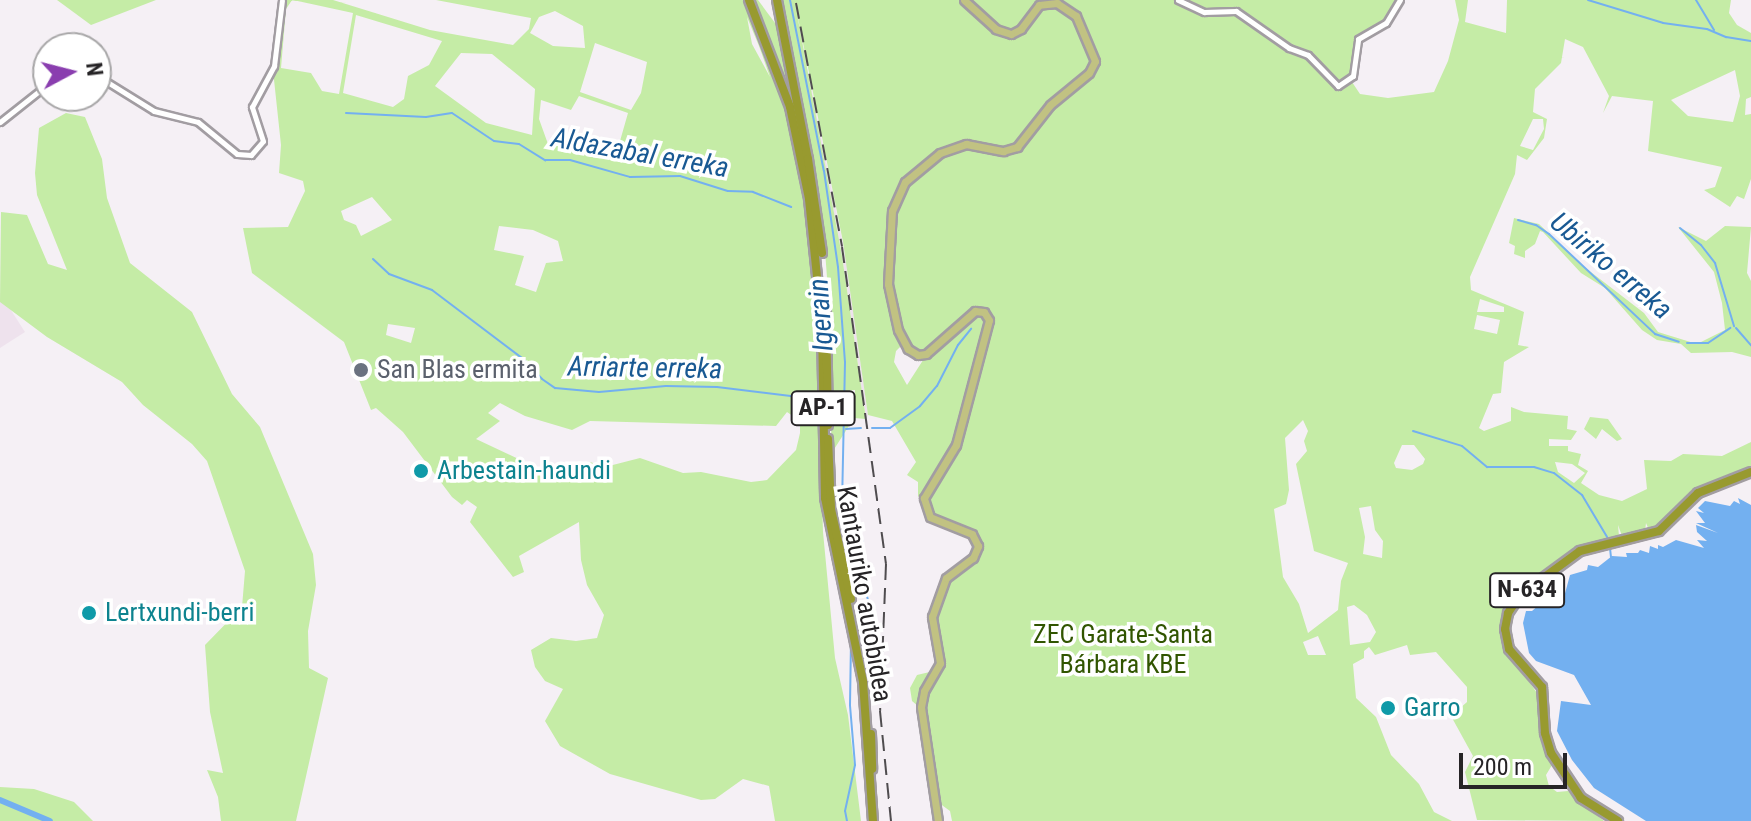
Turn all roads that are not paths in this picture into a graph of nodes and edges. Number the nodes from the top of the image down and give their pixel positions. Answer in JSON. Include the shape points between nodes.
{"nodes":[{"id":1,"x":282,"y":0,"type":"edge"},
{"id":2,"x":749,"y":0,"type":"edge"},
{"id":3,"x":777,"y":0,"type":"edge"},
{"id":4,"x":964,"y":0,"type":"edge"},
{"id":5,"x":1178,"y":0,"type":"edge"},
{"id":6,"x":1400,"y":0,"type":"edge"},
{"id":7,"x":112,"y":85,"type":"edge"},
{"id":8,"x":32,"y":97,"type":"edge"},
{"id":9,"x":0,"y":122,"type":"edge"},
{"id":10,"x":1751,"y":472,"type":"edge"},
{"id":11,"x":875,"y":821,"type":"edge"},
{"id":12,"x":938,"y":821,"type":"edge"},
{"id":13,"x":1618,"y":821,"type":"edge"}],
"edges":[{"from":1,"to":7,"type":"street","via":[[274,66],[252,107],[263,141],[251,155],[237,154],[198,122],[154,111]]},
{"from":2,"to":11,"type":"highway","name":"Kantauriko autobidea","number":"AP-1","via":[[787,99],[809,199],[822,325],[825,498],[859,660]]},
{"from":3,"to":11,"type":"highway","name":"Kantauriko autobidea","number":"AP-1","via":[[817,212],[827,320],[830,500],[865,659]]},
{"from":4,"to":12,"type":"main road","via":[[993,27],[1009,34],[1021,29],[1040,4],[1057,2],[1075,15],[1095,62],[1050,105],[1016,148],[1002,151],[964,144],[938,154],[905,182],[892,213],[888,287],[908,350],[927,354],[975,311],[986,313],[989,321],[956,445],[924,498],[930,517],[972,534],[978,546],[973,558],[940,586],[932,617],[940,663],[921,707]]},
{"from":5,"to":6,"type":"street","via":[[1204,12],[1236,11],[1308,55],[1340,86],[1354,74],[1358,39],[1386,23]]},
{"from":8,"to":9,"type":"street"},
{"from":10,"to":13,"type":"highway","number":"N-634","via":[[1698,493],[1659,531],[1581,550],[1520,595],[1508,611],[1506,643],[1542,687],[1551,753],[1581,798]]}]}
